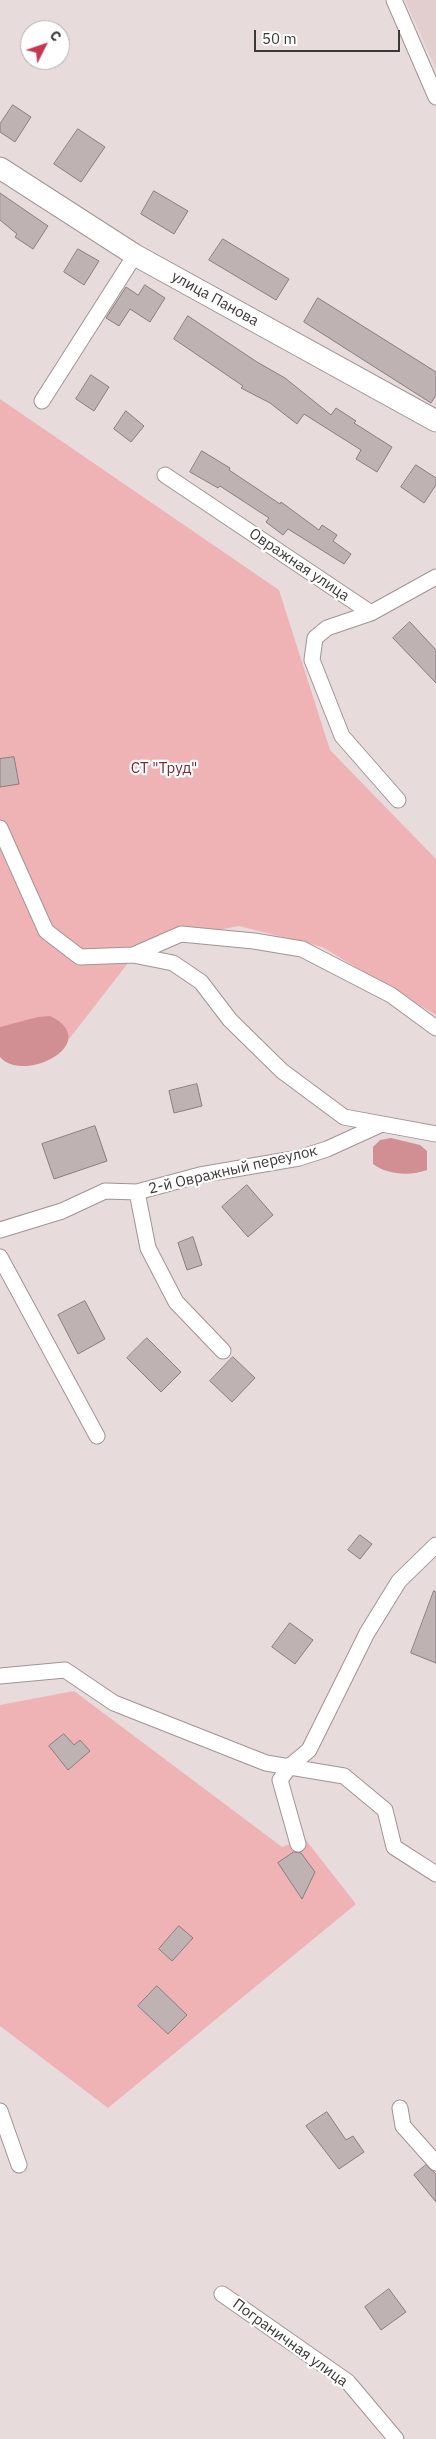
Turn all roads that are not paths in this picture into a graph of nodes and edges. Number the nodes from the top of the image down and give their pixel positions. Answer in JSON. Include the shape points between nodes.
{"nodes":[{"id":1,"x":394,"y":0,"type":"edge"},
{"id":2,"x":436,"y":97,"type":"edge"},
{"id":3,"x":0,"y":168,"type":"edge"},
{"id":4,"x":135,"y":255,"type":"junction"},
{"id":5,"x":42,"y":401,"type":"dead end"},
{"id":6,"x":436,"y":421,"type":"edge"},
{"id":7,"x":165,"y":476,"type":"dead end"},
{"id":8,"x":436,"y":577,"type":"edge"},
{"id":9,"x":371,"y":613,"type":"junction"},
{"id":10,"x":398,"y":800,"type":"dead end"},
{"id":11,"x":0,"y":828,"type":"edge"},
{"id":12,"x":133,"y":955,"type":"junction"},
{"id":13,"x":436,"y":1028,"type":"edge"},
{"id":14,"x":382,"y":1124,"type":"junction"},
{"id":15,"x":436,"y":1134,"type":"edge"},
{"id":16,"x":137,"y":1192,"type":"junction"},
{"id":17,"x":0,"y":1230,"type":"edge"},
{"id":18,"x":0,"y":1257,"type":"edge"},
{"id":19,"x":223,"y":1351,"type":"dead end"},
{"id":20,"x":97,"y":1436,"type":"dead end"},
{"id":21,"x":436,"y":1545,"type":"edge"},
{"id":22,"x":0,"y":1676,"type":"edge"},
{"id":23,"x":290,"y":1766,"type":"junction"},
{"id":24,"x":298,"y":1844,"type":"dead end"},
{"id":25,"x":436,"y":1874,"type":"edge"},
{"id":26,"x":400,"y":2108,"type":"dead end"},
{"id":27,"x":0,"y":2111,"type":"edge"},
{"id":28,"x":436,"y":2163,"type":"edge"},
{"id":29,"x":20,"y":2165,"type":"dead end"},
{"id":30,"x":222,"y":2294,"type":"dead end"},
{"id":31,"x":396,"y":2439,"type":"edge"}],
"edges":[{"from":1,"to":2,"type":"street"},
{"from":3,"to":4,"type":"street","name":"улица Панова"},
{"from":4,"to":5,"type":"street"},
{"from":4,"to":6,"type":"street","name":"улица Панова"},
{"from":7,"to":9,"type":"street","name":"Овражная улица"},
{"from":8,"to":9,"type":"street"},
{"from":9,"to":10,"type":"street","via":[[327,628],[315,638],[312,660],[342,736]]},
{"from":11,"to":12,"type":"street","via":[[46,931],[80,957]]},
{"from":12,"to":13,"type":"street","via":[[181,934],[302,949],[391,996]]},
{"from":12,"to":14,"type":"street","via":[[173,963],[201,982],[230,1020],[282,1072],[344,1116]]},
{"from":14,"to":15,"type":"street"},
{"from":14,"to":16,"type":"street","name":"2-й Овражный переулок","via":[[299,1158],[215,1172]]},
{"from":16,"to":17,"type":"street","name":"2-й Овражный переулок","via":[[105,1191],[62,1211]]},
{"from":16,"to":19,"type":"street","name":"2-й Овражный переулок","via":[[148,1248],[176,1302]]},
{"from":18,"to":20,"type":"street"},
{"from":21,"to":23,"type":"street","via":[[399,1581],[367,1633],[309,1750]]},
{"from":22,"to":23,"type":"street","via":[[65,1670],[114,1703],[266,1763]]},
{"from":23,"to":24,"type":"street","via":[[280,1780]]},
{"from":23,"to":25,"type":"street","via":[[344,1776],[385,1810],[394,1847]]},
{"from":26,"to":28,"type":"street","via":[[403,2126]]},
{"from":27,"to":29,"type":"street"},
{"from":30,"to":31,"type":"street","name":"Пограничная улица","via":[[348,2382]]}]}
